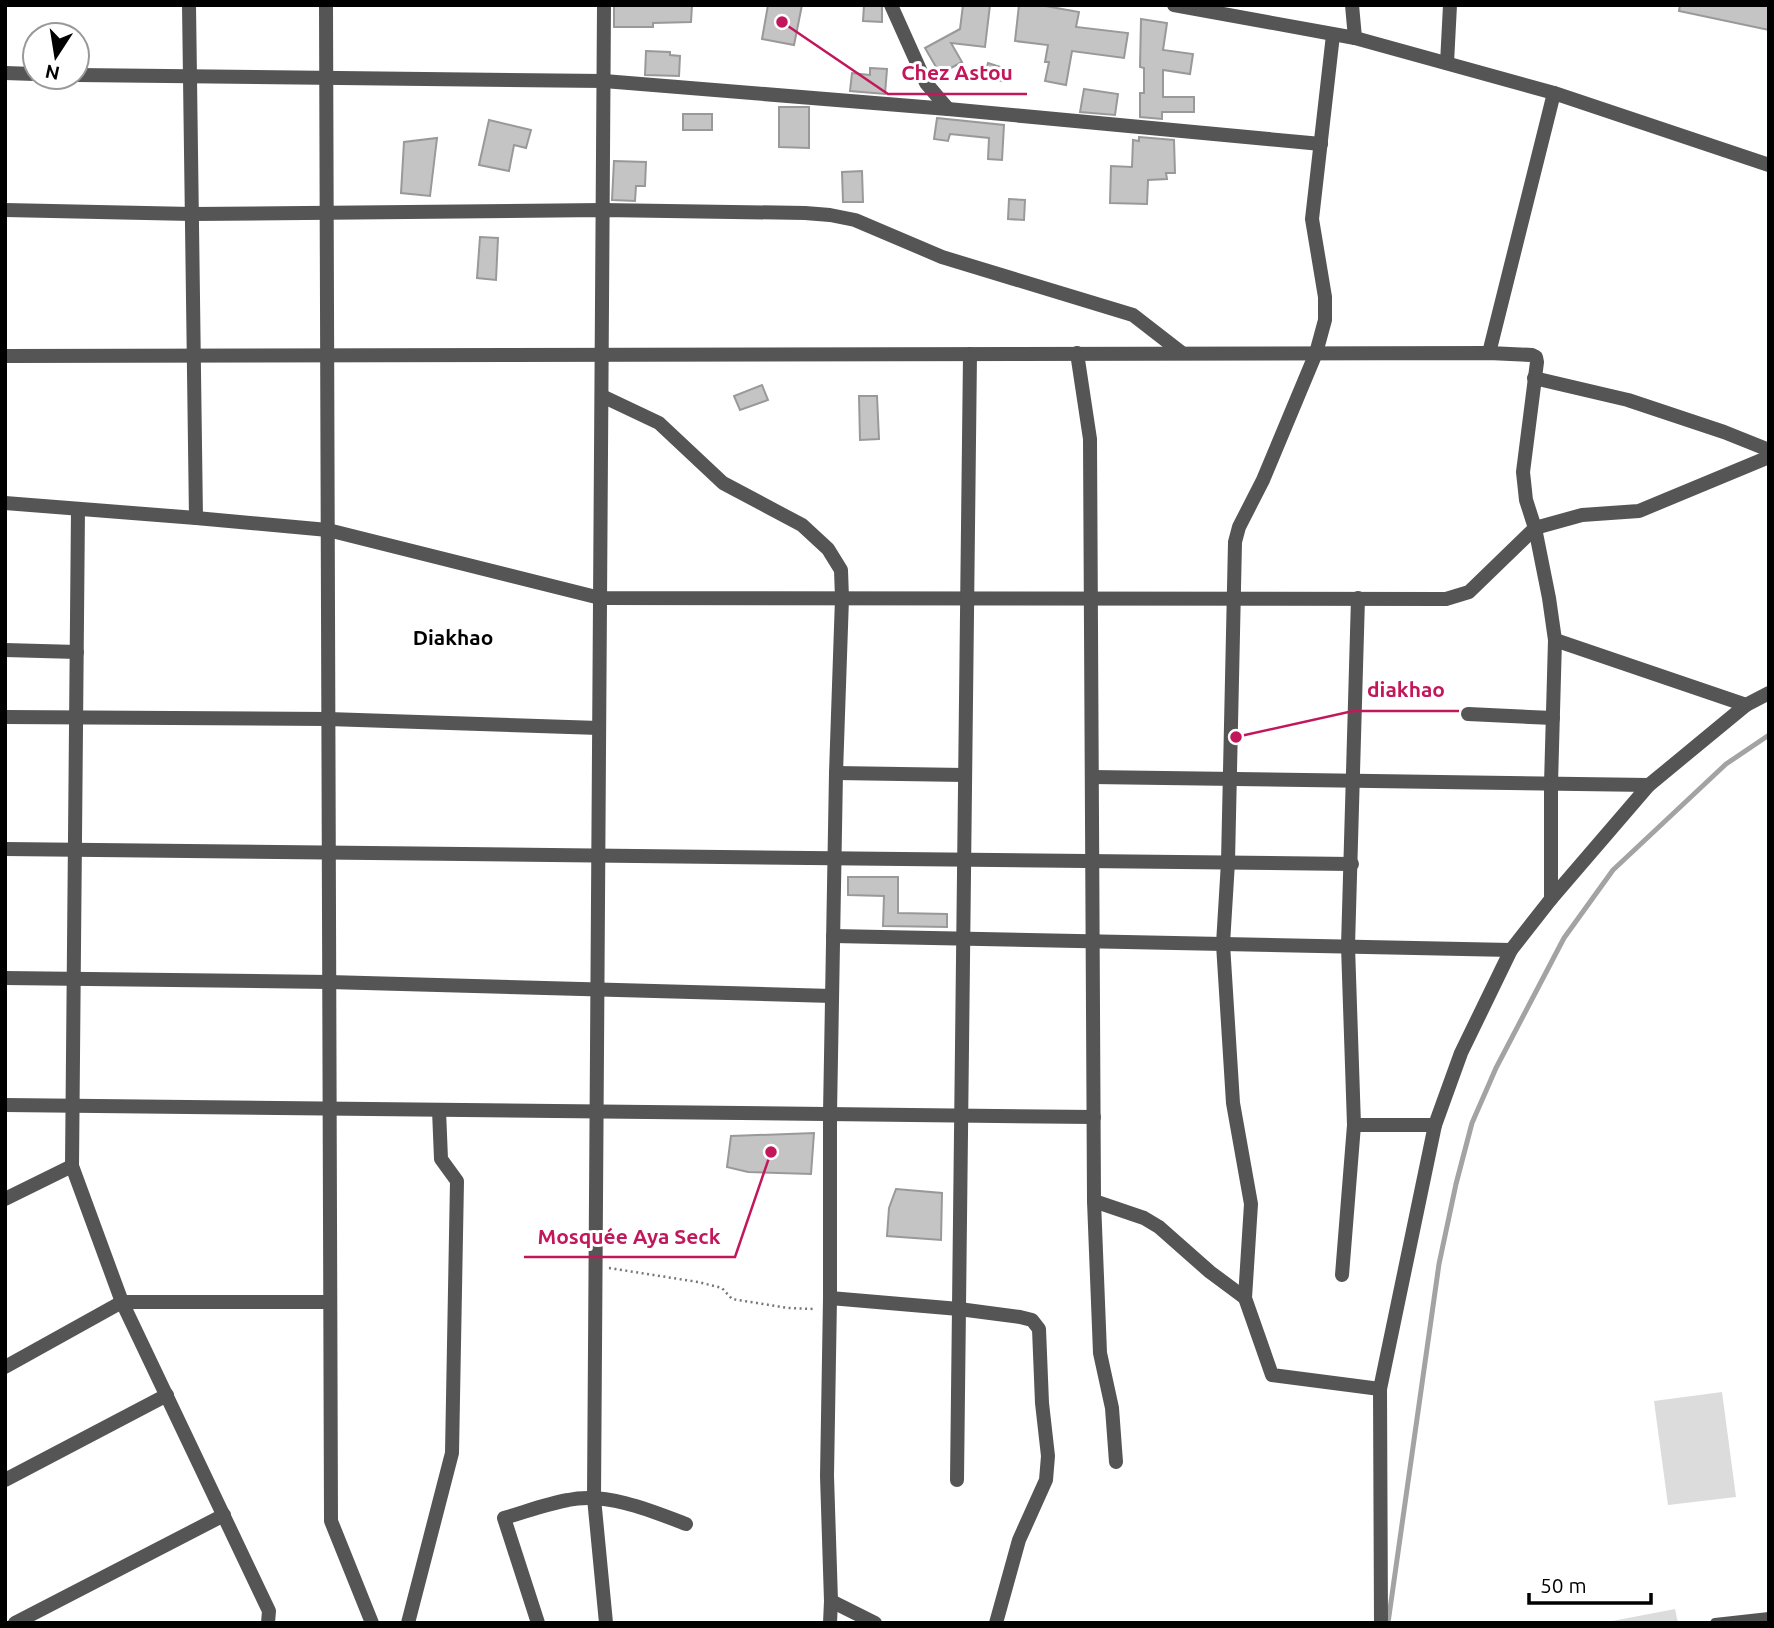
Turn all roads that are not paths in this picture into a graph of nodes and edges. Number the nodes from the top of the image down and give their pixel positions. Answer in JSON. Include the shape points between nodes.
{"nodes":[{"id":1,"x":189,"y":5,"type":"edge"},
{"id":2,"x":326,"y":5,"type":"edge"},
{"id":3,"x":604,"y":5,"type":"edge"},
{"id":4,"x":891,"y":5,"type":"edge"},
{"id":5,"x":1174,"y":5,"type":"edge"},
{"id":6,"x":1352,"y":5,"type":"edge"},
{"id":7,"x":1450,"y":5,"type":"edge"},
{"id":8,"x":1333,"y":34,"type":"junction"},
{"id":9,"x":1355,"y":38,"type":"junction"},
{"id":10,"x":1447,"y":63,"type":"junction"},
{"id":11,"x":91,"y":75,"type":"edge"},
{"id":12,"x":190,"y":77,"type":"junction"},
{"id":13,"x":326,"y":77,"type":"junction"},
{"id":14,"x":604,"y":81,"type":"junction"},
{"id":15,"x":1554,"y":93,"type":"junction"},
{"id":16,"x":948,"y":109,"type":"junction"},
{"id":17,"x":1321,"y":144,"type":"junction"},
{"id":18,"x":1769,"y":165,"type":"edge"},
{"id":19,"x":5,"y":209,"type":"edge"},
{"id":20,"x":603,"y":210,"type":"junction"},
{"id":21,"x":327,"y":213,"type":"junction"},
{"id":22,"x":192,"y":214,"type":"junction"},
{"id":23,"x":1077,"y":353,"type":"junction"},
{"id":24,"x":1182,"y":353,"type":"junction"},
{"id":25,"x":1316,"y":353,"type":"junction"},
{"id":26,"x":1489,"y":353,"type":"junction"},
{"id":27,"x":602,"y":354,"type":"junction"},
{"id":28,"x":970,"y":354,"type":"junction"},
{"id":29,"x":194,"y":355,"type":"junction"},
{"id":30,"x":327,"y":355,"type":"junction"},
{"id":31,"x":5,"y":356,"type":"edge"},
{"id":32,"x":1534,"y":379,"type":"junction"},
{"id":33,"x":602,"y":396,"type":"junction"},
{"id":34,"x":1769,"y":450,"type":"edge"},
{"id":35,"x":1769,"y":457,"type":"edge"},
{"id":36,"x":5,"y":502,"type":"edge"},
{"id":37,"x":78,"y":509,"type":"junction"},
{"id":38,"x":196,"y":518,"type":"junction"},
{"id":39,"x":1535,"y":528,"type":"junction"},
{"id":40,"x":328,"y":530,"type":"junction"},
{"id":41,"x":600,"y":598,"type":"junction"},
{"id":42,"x":842,"y":598,"type":"junction"},
{"id":43,"x":967,"y":598,"type":"junction"},
{"id":44,"x":1091,"y":598,"type":"junction"},
{"id":45,"x":1234,"y":598,"type":"junction"},
{"id":46,"x":1358,"y":598,"type":"junction"},
{"id":47,"x":1555,"y":640,"type":"junction"},
{"id":48,"x":5,"y":650,"type":"edge"},
{"id":49,"x":77,"y":652,"type":"junction"},
{"id":50,"x":1769,"y":693,"type":"edge"},
{"id":51,"x":1746,"y":705,"type":"junction"},
{"id":52,"x":1468,"y":714,"type":"dead end"},
{"id":53,"x":76,"y":717,"type":"junction"},
{"id":54,"x":5,"y":718,"type":"edge"},
{"id":55,"x":328,"y":719,"type":"junction"},
{"id":56,"x":1553,"y":719,"type":"junction"},
{"id":57,"x":599,"y":728,"type":"junction"},
{"id":58,"x":836,"y":773,"type":"junction"},
{"id":59,"x":965,"y":775,"type":"junction"},
{"id":60,"x":1092,"y":777,"type":"junction"},
{"id":61,"x":1230,"y":779,"type":"junction"},
{"id":62,"x":1353,"y":781,"type":"junction"},
{"id":63,"x":1551,"y":784,"type":"junction"},
{"id":64,"x":1649,"y":785,"type":"junction"},
{"id":65,"x":5,"y":849,"type":"edge"},
{"id":66,"x":75,"y":850,"type":"junction"},
{"id":67,"x":328,"y":853,"type":"junction"},
{"id":68,"x":598,"y":856,"type":"junction"},
{"id":69,"x":835,"y":858,"type":"junction"},
{"id":70,"x":964,"y":859,"type":"junction"},
{"id":71,"x":1092,"y":861,"type":"junction"},
{"id":72,"x":1228,"y":862,"type":"junction"},
{"id":73,"x":1352,"y":864,"type":"junction"},
{"id":74,"x":1551,"y":900,"type":"junction"},
{"id":75,"x":834,"y":936,"type":"junction"},
{"id":76,"x":963,"y":938,"type":"junction"},
{"id":77,"x":1093,"y":941,"type":"junction"},
{"id":78,"x":1223,"y":944,"type":"junction"},
{"id":79,"x":1348,"y":946,"type":"junction"},
{"id":80,"x":1511,"y":950,"type":"junction"},
{"id":81,"x":5,"y":978,"type":"edge"},
{"id":82,"x":74,"y":978,"type":"junction"},
{"id":83,"x":329,"y":982,"type":"junction"},
{"id":84,"x":597,"y":988,"type":"junction"},
{"id":85,"x":832,"y":996,"type":"junction"},
{"id":86,"x":5,"y":1105,"type":"edge"},
{"id":87,"x":72,"y":1106,"type":"junction"},
{"id":88,"x":329,"y":1109,"type":"junction"},
{"id":89,"x":439,"y":1110,"type":"junction"},
{"id":90,"x":597,"y":1111,"type":"junction"},
{"id":91,"x":830,"y":1114,"type":"junction"},
{"id":92,"x":961,"y":1115,"type":"junction"},
{"id":93,"x":1094,"y":1117,"type":"junction"},
{"id":94,"x":1354,"y":1125,"type":"junction"},
{"id":95,"x":1435,"y":1125,"type":"junction"},
{"id":96,"x":72,"y":1166,"type":"junction"},
{"id":97,"x":5,"y":1199,"type":"edge"},
{"id":98,"x":1094,"y":1201,"type":"junction"},
{"id":99,"x":1342,"y":1275,"type":"dead end"},
{"id":100,"x":1245,"y":1298,"type":"junction"},
{"id":101,"x":122,"y":1302,"type":"junction"},
{"id":102,"x":330,"y":1302,"type":"junction"},
{"id":103,"x":830,"y":1304,"type":"junction"},
{"id":104,"x":959,"y":1309,"type":"junction"},
{"id":105,"x":5,"y":1367,"type":"edge"},
{"id":106,"x":1380,"y":1389,"type":"junction"},
{"id":107,"x":167,"y":1395,"type":"junction"},
{"id":108,"x":1116,"y":1462,"type":"dead end"},
{"id":109,"x":5,"y":1480,"type":"edge"},
{"id":110,"x":957,"y":1480,"type":"dead end"},
{"id":111,"x":594,"y":1498,"type":"junction"},
{"id":112,"x":224,"y":1515,"type":"junction"},
{"id":113,"x":686,"y":1524,"type":"dead end"},
{"id":114,"x":831,"y":1601,"type":"junction"},
{"id":115,"x":1769,"y":1617,"type":"edge"},
{"id":116,"x":15,"y":1623,"type":"edge"},
{"id":117,"x":268,"y":1623,"type":"edge"},
{"id":118,"x":372,"y":1623,"type":"edge"},
{"id":119,"x":408,"y":1623,"type":"edge"},
{"id":120,"x":538,"y":1623,"type":"edge"},
{"id":121,"x":606,"y":1623,"type":"edge"},
{"id":122,"x":830,"y":1623,"type":"edge"},
{"id":123,"x":875,"y":1623,"type":"edge"},
{"id":124,"x":996,"y":1623,"type":"edge"},
{"id":125,"x":1381,"y":1623,"type":"edge"},
{"id":126,"x":1715,"y":1623,"type":"edge"}],
"edges":[{"from":1,"to":12,"type":"street"},
{"from":2,"to":13,"type":"street"},
{"from":3,"to":14,"type":"street"},
{"from":4,"to":16,"type":"street","via":[[926,83]]},
{"from":5,"to":8,"type":"street"},
{"from":6,"to":9,"type":"street"},
{"from":7,"to":10,"type":"street"},
{"from":8,"to":9,"type":"street"},
{"from":8,"to":17,"type":"street"},
{"from":9,"to":10,"type":"street"},
{"from":10,"to":15,"type":"street"},
{"from":11,"to":12,"type":"street"},
{"from":12,"to":13,"type":"street"},
{"from":12,"to":22,"type":"street"},
{"from":13,"to":14,"type":"street"},
{"from":13,"to":21,"type":"street"},
{"from":14,"to":16,"type":"street"},
{"from":14,"to":20,"type":"street"},
{"from":15,"to":18,"type":"street"},
{"from":15,"to":26,"type":"street"},
{"from":16,"to":17,"type":"street"},
{"from":17,"to":25,"type":"street","via":[[1312,219],[1325,320]]},
{"from":19,"to":22,"type":"street"},
{"from":20,"to":21,"type":"street"},
{"from":20,"to":24,"type":"street","via":[[805,213],[855,220],[942,257],[1133,315]]},
{"from":20,"to":27,"type":"street"},
{"from":21,"to":22,"type":"street"},
{"from":21,"to":30,"type":"street"},
{"from":22,"to":29,"type":"street"},
{"from":23,"to":24,"type":"street"},
{"from":23,"to":28,"type":"street"},
{"from":23,"to":44,"type":"street","via":[[1090,439]]},
{"from":24,"to":25,"type":"street"},
{"from":25,"to":26,"type":"street"},
{"from":25,"to":45,"type":"street","via":[[1239,527]]},
{"from":26,"to":32,"type":"street","via":[[1532,355],[1536,358]]},
{"from":27,"to":28,"type":"street"},
{"from":27,"to":30,"type":"street"},
{"from":27,"to":33,"type":"street"},
{"from":28,"to":43,"type":"street"},
{"from":29,"to":30,"type":"street"},
{"from":29,"to":31,"type":"street"},
{"from":29,"to":38,"type":"street"},
{"from":30,"to":40,"type":"street"},
{"from":32,"to":34,"type":"street","via":[[1628,400]]},
{"from":32,"to":39,"type":"street","via":[[1523,472]]},
{"from":33,"to":41,"type":"street"},
{"from":33,"to":42,"type":"street","via":[[659,423],[723,483],[802,525],[828,549],[841,570]]},
{"from":35,"to":39,"type":"street","via":[[1639,511],[1582,515]]},
{"from":36,"to":37,"type":"street"},
{"from":37,"to":38,"type":"street"},
{"from":37,"to":49,"type":"street"},
{"from":38,"to":40,"type":"street"},
{"from":39,"to":46,"type":"street","via":[[1469,592],[1446,599]]},
{"from":39,"to":47,"type":"street"},
{"from":40,"to":41,"type":"street"},
{"from":40,"to":55,"type":"street"},
{"from":41,"to":42,"type":"street"},
{"from":41,"to":57,"type":"street"},
{"from":42,"to":43,"type":"street"},
{"from":42,"to":58,"type":"street"},
{"from":43,"to":44,"type":"street"},
{"from":43,"to":59,"type":"street"},
{"from":44,"to":45,"type":"street"},
{"from":44,"to":60,"type":"street"},
{"from":45,"to":46,"type":"street"},
{"from":45,"to":61,"type":"street"},
{"from":46,"to":62,"type":"street"},
{"from":47,"to":51,"type":"street"},
{"from":47,"to":56,"type":"street"},
{"from":48,"to":49,"type":"street"},
{"from":49,"to":53,"type":"street"},
{"from":50,"to":51,"type":"street"},
{"from":51,"to":64,"type":"street"},
{"from":52,"to":56,"type":"street"},
{"from":53,"to":54,"type":"street"},
{"from":53,"to":55,"type":"street"},
{"from":53,"to":66,"type":"street"},
{"from":55,"to":57,"type":"street"},
{"from":55,"to":67,"type":"street"},
{"from":56,"to":63,"type":"street"},
{"from":57,"to":68,"type":"street"},
{"from":58,"to":59,"type":"street"},
{"from":58,"to":69,"type":"street"},
{"from":59,"to":70,"type":"street"},
{"from":60,"to":61,"type":"street"},
{"from":60,"to":71,"type":"street"},
{"from":61,"to":62,"type":"street"},
{"from":61,"to":72,"type":"street"},
{"from":62,"to":63,"type":"street"},
{"from":62,"to":73,"type":"street"},
{"from":63,"to":64,"type":"street"},
{"from":63,"to":74,"type":"street"},
{"from":64,"to":74,"type":"street"},
{"from":65,"to":66,"type":"street"},
{"from":66,"to":67,"type":"street"},
{"from":66,"to":82,"type":"street"},
{"from":67,"to":68,"type":"street"},
{"from":67,"to":83,"type":"street"},
{"from":68,"to":69,"type":"street"},
{"from":68,"to":84,"type":"street"},
{"from":69,"to":70,"type":"street"},
{"from":69,"to":75,"type":"street"},
{"from":70,"to":71,"type":"street"},
{"from":70,"to":76,"type":"street"},
{"from":71,"to":72,"type":"street"},
{"from":71,"to":77,"type":"street"},
{"from":72,"to":73,"type":"street"},
{"from":72,"to":78,"type":"street"},
{"from":73,"to":79,"type":"street"},
{"from":74,"to":80,"type":"street"},
{"from":75,"to":76,"type":"street"},
{"from":75,"to":85,"type":"street"},
{"from":76,"to":77,"type":"street"},
{"from":76,"to":92,"type":"street"},
{"from":77,"to":78,"type":"street"},
{"from":77,"to":93,"type":"street"},
{"from":78,"to":79,"type":"street"},
{"from":78,"to":100,"type":"street","via":[[1233,1103],[1251,1204]]},
{"from":79,"to":80,"type":"street"},
{"from":79,"to":94,"type":"street"},
{"from":80,"to":95,"type":"street","via":[[1461,1053]]},
{"from":81,"to":82,"type":"street"},
{"from":82,"to":83,"type":"street"},
{"from":82,"to":87,"type":"street"},
{"from":83,"to":84,"type":"street"},
{"from":83,"to":88,"type":"street"},
{"from":84,"to":85,"type":"street"},
{"from":84,"to":90,"type":"street"},
{"from":85,"to":91,"type":"street"},
{"from":86,"to":87,"type":"street"},
{"from":87,"to":88,"type":"street"},
{"from":87,"to":96,"type":"street"},
{"from":88,"to":89,"type":"street"},
{"from":88,"to":102,"type":"street"},
{"from":89,"to":90,"type":"street"},
{"from":89,"to":119,"type":"street","via":[[441,1159],[457,1181],[452,1453]]},
{"from":90,"to":91,"type":"street"},
{"from":90,"to":111,"type":"street"},
{"from":91,"to":92,"type":"street"},
{"from":91,"to":103,"type":"street"},
{"from":92,"to":93,"type":"street"},
{"from":92,"to":104,"type":"street"},
{"from":93,"to":98,"type":"street"},
{"from":94,"to":95,"type":"street"},
{"from":94,"to":99,"type":"street"},
{"from":95,"to":106,"type":"street"},
{"from":96,"to":97,"type":"street"},
{"from":96,"to":101,"type":"street"},
{"from":98,"to":100,"type":"street","via":[[1159,1227]]},
{"from":98,"to":108,"type":"street","via":[[1100,1353],[1112,1408]]},
{"from":100,"to":106,"type":"street","via":[[1272,1376]]},
{"from":101,"to":102,"type":"street"},
{"from":101,"to":105,"type":"street"},
{"from":101,"to":107,"type":"street"},
{"from":102,"to":118,"type":"street","via":[[331,1521]]},
{"from":103,"to":104,"type":"street"},
{"from":103,"to":114,"type":"street","via":[[827,1476]]},
{"from":104,"to":110,"type":"street"},
{"from":104,"to":124,"type":"street","via":[[1020,1317],[1039,1329],[1046,1480],[1019,1540]]},
{"from":106,"to":125,"type":"street"},
{"from":107,"to":109,"type":"street"},
{"from":107,"to":112,"type":"street"},
{"from":111,"to":113,"type":"street","via":[[639,1506]]},
{"from":111,"to":120,"type":"street","via":[[504,1518]]},
{"from":111,"to":121,"type":"street"},
{"from":112,"to":116,"type":"street"},
{"from":112,"to":117,"type":"street","via":[[269,1611]]},
{"from":114,"to":122,"type":"street"},
{"from":114,"to":123,"type":"street"},
{"from":115,"to":126,"type":"lane"}]}
